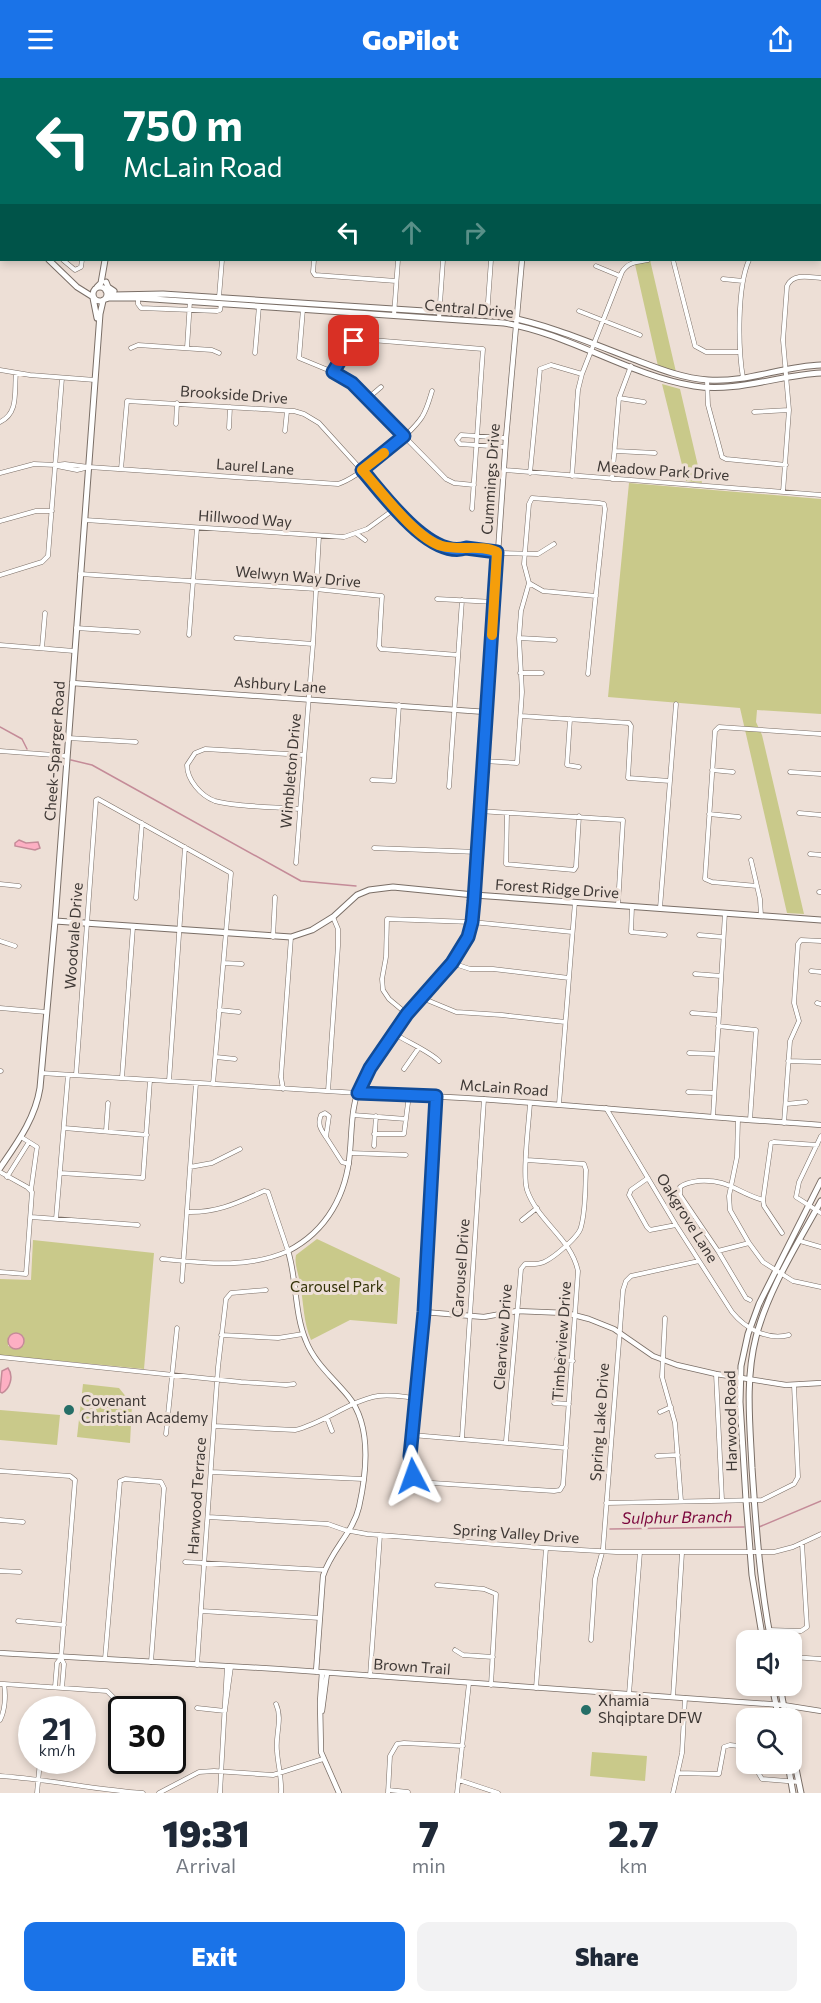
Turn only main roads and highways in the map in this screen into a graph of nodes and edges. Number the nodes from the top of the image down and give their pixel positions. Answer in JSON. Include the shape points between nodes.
{"nodes":[{"id":1,"x":50,"y":261,"type":"edge"},
{"id":2,"x":104,"y":262,"type":"edge"},
{"id":3,"x":73,"y":282,"type":"junction"},
{"id":4,"x":106,"y":282,"type":"junction"},
{"id":5,"x":96,"y":288,"type":"junction"},
{"id":6,"x":106,"y":291,"type":"junction"},
{"id":7,"x":127,"y":293,"type":"junction"},
{"id":8,"x":93,"y":297,"type":"junction"},
{"id":9,"x":190,"y":299,"type":"junction"},
{"id":10,"x":103,"y":301,"type":"junction"},
{"id":11,"x":259,"y":304,"type":"junction"},
{"id":12,"x":439,"y":315,"type":"junction"},
{"id":13,"x":517,"y":322,"type":"junction"},
{"id":14,"x":99,"y":325,"type":"junction"},
{"id":15,"x":821,"y":365,"type":"edge"},
{"id":16,"x":821,"y":373,"type":"edge"},
{"id":17,"x":821,"y":920,"type":"edge"},
{"id":18,"x":55,"y":921,"type":"junction"},
{"id":19,"x":0,"y":1170,"type":"edge"},
{"id":20,"x":821,"y":1181,"type":"edge"},
{"id":21,"x":821,"y":1201,"type":"edge"},
{"id":22,"x":819,"y":1211,"type":"edge"},
{"id":23,"x":761,"y":1630,"type":"edge"},
{"id":24,"x":769,"y":1630,"type":"edge"},
{"id":25,"x":790,"y":1774,"type":"edge"},
{"id":26,"x":797,"y":1774,"type":"edge"},
{"id":27,"x":793,"y":1793,"type":"edge"},
{"id":28,"x":801,"y":1793,"type":"edge"}],
"edges":[{"from":1,"to":3,"type":"main road"},
{"from":2,"to":4,"type":"main road"},
{"from":2,"to":5,"type":"main road","via":[[101,283]]},
{"from":3,"to":5,"type":"main road"},
{"from":3,"to":8,"type":"main road"},
{"from":4,"to":6,"type":"main road"},
{"from":4,"to":7,"type":"main road","via":[[114,291]]},
{"from":5,"to":6,"type":"main road"},
{"from":5,"to":8,"type":"main road"},
{"from":6,"to":7,"type":"main road","name":"Central Drive","via":[[114,295]]},
{"from":6,"to":10,"type":"main road"},
{"from":7,"to":9,"type":"main road","name":"Central Drive"},
{"from":8,"to":10,"type":"main road"},
{"from":8,"to":14,"type":"main road","name":"Cheek-Sparger Road"},
{"from":9,"to":10,"type":"main road","name":"Central Drive"},
{"from":9,"to":11,"type":"main road","name":"Central Drive"},
{"from":9,"to":11,"type":"main road","name":"Central Drive","via":[[219,297]]},
{"from":10,"to":14,"type":"main road","name":"Cheek-Sparger Road"},
{"from":11,"to":12,"type":"main road","name":"Central Drive","via":[[303,310]]},
{"from":11,"to":12,"type":"main road","name":"Central Drive","via":[[394,308]]},
{"from":12,"to":13,"type":"main road","name":"Central Drive"},
{"from":13,"to":15,"type":"main road","name":"Central Drive","via":[[666,372],[707,380]]},
{"from":13,"to":16,"type":"main road","name":"Central Drive","via":[[670,381],[706,387],[735,386]]},
{"from":14,"to":18,"type":"main road","name":"Cheek-Sparger Road"},
{"from":17,"to":18,"type":"main road","name":"Forest Ridge Drive","via":[[383,888],[357,895],[307,933],[291,937]]},
{"from":18,"to":19,"type":"main road","name":"Cheek-Sparger Road","via":[[38,1102]]},
{"from":20,"to":23,"type":"main road","name":"Harwood Road","via":[[775,1270],[743,1353],[740,1379],[746,1500]]},
{"from":21,"to":22,"type":"main road","name":"Harwood Road"},
{"from":22,"to":24,"type":"main road","name":"Harwood Road","via":[[782,1276],[758,1332],[750,1363],[754,1500]]},
{"from":25,"to":27,"type":"main road"},
{"from":26,"to":28,"type":"main road"}]}
